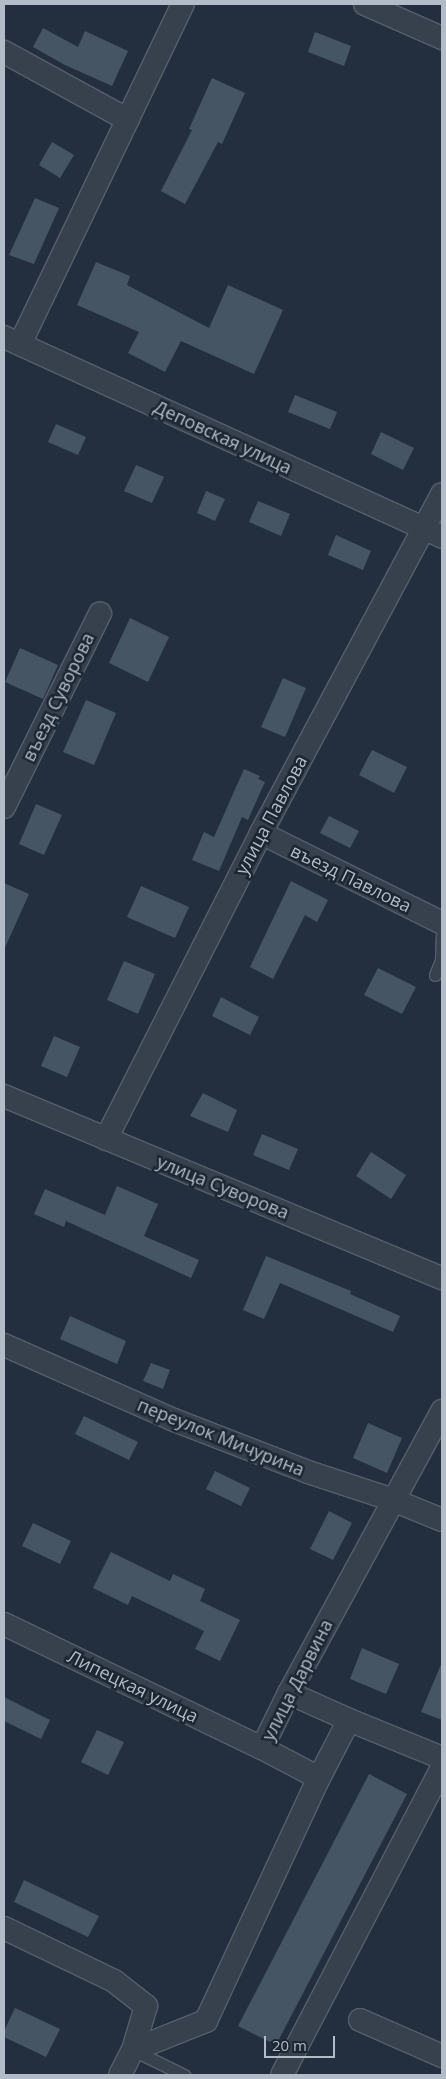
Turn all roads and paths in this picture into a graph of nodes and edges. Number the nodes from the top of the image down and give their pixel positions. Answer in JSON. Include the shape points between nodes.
{"nodes":[{"id":1,"x":183,"y":4,"type":"edge"},
{"id":2,"x":365,"y":4,"type":"edge"},
{"id":3,"x":442,"y":38,"type":"edge"},
{"id":4,"x":4,"y":52,"type":"edge"},
{"id":5,"x":128,"y":120,"type":"junction"},
{"id":6,"x":12,"y":341,"type":"edge"},
{"id":7,"x":442,"y":494,"type":"edge"},
{"id":8,"x":433,"y":534,"type":"edge"},
{"id":9,"x":100,"y":614,"type":"dead end"},
{"id":10,"x":4,"y":807,"type":"edge"},
{"id":11,"x":261,"y":833,"type":"junction"},
{"id":12,"x":442,"y":924,"type":"edge"},
{"id":13,"x":442,"y":934,"type":"edge"},
{"id":14,"x":435,"y":975,"type":"dead end"},
{"id":15,"x":4,"y":1096,"type":"edge"},
{"id":16,"x":106,"y":1139,"type":"junction"},
{"id":17,"x":442,"y":1278,"type":"edge"},
{"id":18,"x":4,"y":1345,"type":"edge"},
{"id":19,"x":442,"y":1412,"type":"edge"},
{"id":20,"x":393,"y":1500,"type":"junction"},
{"id":21,"x":442,"y":1520,"type":"edge"},
{"id":22,"x":4,"y":1624,"type":"edge"},
{"id":23,"x":289,"y":1693,"type":"junction"},
{"id":24,"x":349,"y":1720,"type":"junction"},
{"id":25,"x":262,"y":1748,"type":"junction"},
{"id":26,"x":442,"y":1758,"type":"edge"},
{"id":27,"x":442,"y":1768,"type":"edge"},
{"id":28,"x":319,"y":1778,"type":"junction"},
{"id":29,"x":4,"y":1928,"type":"edge"},
{"id":30,"x":360,"y":2020,"type":"dead end"},
{"id":31,"x":133,"y":2050,"type":"junction"},
{"id":32,"x":442,"y":2056,"type":"edge"},
{"id":33,"x":120,"y":2075,"type":"edge"},
{"id":34,"x":184,"y":2075,"type":"edge"},
{"id":35,"x":282,"y":2075,"type":"edge"}],
"edges":[{"from":1,"to":5,"type":"street"},
{"from":2,"to":3,"type":"street"},
{"from":4,"to":5,"type":"street"},
{"from":5,"to":6,"type":"street"},
{"from":6,"to":8,"type":"street","name":"Деповская улица"},
{"from":7,"to":8,"type":"street","name":"улица Павлова"},
{"from":8,"to":11,"type":"street","name":"улица Павлова"},
{"from":9,"to":10,"type":"street","name":"въезд Суворова"},
{"from":11,"to":12,"type":"street","name":"въезд Павлова"},
{"from":11,"to":16,"type":"street","name":"улица Павлова"},
{"from":13,"to":14,"type":"lane","via":[[441,960]]},
{"from":15,"to":16,"type":"street","name":"улица Суворова"},
{"from":16,"to":17,"type":"street","name":"улица Суворова"},
{"from":18,"to":20,"type":"street","name":"переулок Мичурина","via":[[174,1420],[308,1472]]},
{"from":19,"to":20,"type":"street","name":"улица Дарвина"},
{"from":20,"to":21,"type":"street","name":"переулок Мичурина"},
{"from":20,"to":23,"type":"street","name":"улица Дарвина"},
{"from":22,"to":25,"type":"street","name":"Липецкая улица"},
{"from":23,"to":24,"type":"street"},
{"from":23,"to":25,"type":"street","name":"улица Дарвина"},
{"from":24,"to":26,"type":"street"},
{"from":24,"to":28,"type":"street"},
{"from":25,"to":28,"type":"street","name":"улица Дарвина"},
{"from":27,"to":35,"type":"street"},
{"from":28,"to":31,"type":"street","via":[[206,2021]]},
{"from":29,"to":31,"type":"street","via":[[114,1980],[146,2006]]},
{"from":30,"to":32,"type":"street"},
{"from":31,"to":33,"type":"street"},
{"from":31,"to":34,"type":"lane"}]}
